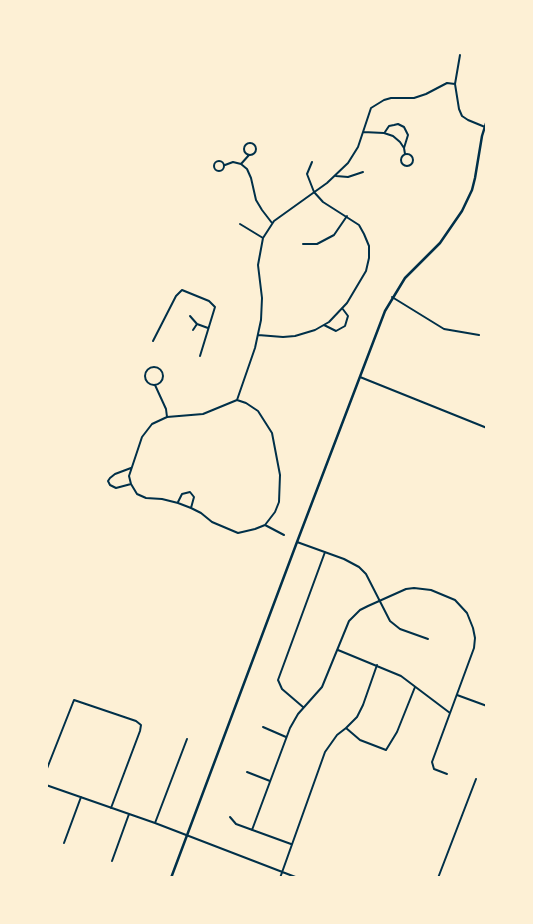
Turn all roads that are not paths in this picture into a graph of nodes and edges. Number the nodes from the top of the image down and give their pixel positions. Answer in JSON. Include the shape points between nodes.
{"nodes":[{"id":1,"x":460,"y":55,"type":"dead end"},
{"id":2,"x":455,"y":84,"type":"junction"},
{"id":3,"x":487,"y":120,"type":"edge"},
{"id":4,"x":484,"y":127,"type":"junction"},
{"id":5,"x":363,"y":132,"type":"junction"},
{"id":6,"x":384,"y":132,"type":"junction"},
{"id":7,"x":404,"y":148,"type":"junction"},
{"id":8,"x":405,"y":154,"type":"junction"},
{"id":9,"x":249,"y":155,"type":"junction"},
{"id":10,"x":312,"y":162,"type":"dead end"},
{"id":11,"x":241,"y":164,"type":"junction"},
{"id":12,"x":224,"y":165,"type":"junction"},
{"id":13,"x":362,"y":172,"type":"dead end"},
{"id":14,"x":335,"y":176,"type":"junction"},
{"id":15,"x":314,"y":192,"type":"junction"},
{"id":16,"x":347,"y":216,"type":"junction"},
{"id":17,"x":272,"y":223,"type":"junction"},
{"id":18,"x":240,"y":224,"type":"dead end"},
{"id":19,"x":263,"y":238,"type":"junction"},
{"id":20,"x":303,"y":244,"type":"dead end"},
{"id":21,"x":392,"y":297,"type":"junction"},
{"id":22,"x":342,"y":308,"type":"junction"},
{"id":23,"x":190,"y":316,"type":"dead end"},
{"id":24,"x":197,"y":324,"type":"junction"},
{"id":25,"x":324,"y":325,"type":"junction"},
{"id":26,"x":208,"y":328,"type":"junction"},
{"id":27,"x":193,"y":330,"type":"dead end"},
{"id":28,"x":258,"y":335,"type":"junction"},
{"id":29,"x":479,"y":335,"type":"dead end"},
{"id":30,"x":153,"y":341,"type":"dead end"},
{"id":31,"x":200,"y":356,"type":"dead end"},
{"id":32,"x":360,"y":377,"type":"junction"},
{"id":33,"x":155,"y":385,"type":"junction"},
{"id":34,"x":237,"y":400,"type":"junction"},
{"id":35,"x":168,"y":417,"type":"junction"},
{"id":36,"x":487,"y":428,"type":"edge"},
{"id":37,"x":131,"y":468,"type":"junction"},
{"id":38,"x":131,"y":484,"type":"junction"},
{"id":39,"x":178,"y":503,"type":"junction"},
{"id":40,"x":191,"y":508,"type":"junction"},
{"id":41,"x":265,"y":525,"type":"junction"},
{"id":42,"x":284,"y":535,"type":"dead end"},
{"id":43,"x":297,"y":542,"type":"junction"},
{"id":44,"x":326,"y":552,"type":"junction"},
{"id":45,"x":378,"y":600,"type":"junction"},
{"id":46,"x":428,"y":639,"type":"dead end"},
{"id":47,"x":338,"y":650,"type":"junction"},
{"id":48,"x":377,"y":665,"type":"junction"},
{"id":49,"x":415,"y":686,"type":"junction"},
{"id":50,"x":457,"y":695,"type":"junction"},
{"id":51,"x":487,"y":706,"type":"edge"},
{"id":52,"x":303,"y":707,"type":"junction"},
{"id":53,"x":450,"y":713,"type":"junction"},
{"id":54,"x":263,"y":727,"type":"dead end"},
{"id":55,"x":346,"y":728,"type":"junction"},
{"id":56,"x":286,"y":737,"type":"junction"},
{"id":57,"x":187,"y":739,"type":"dead end"},
{"id":58,"x":46,"y":771,"type":"edge"},
{"id":59,"x":247,"y":772,"type":"dead end"},
{"id":60,"x":447,"y":774,"type":"dead end"},
{"id":61,"x":476,"y":779,"type":"dead end"},
{"id":62,"x":270,"y":781,"type":"junction"},
{"id":63,"x":46,"y":785,"type":"edge"},
{"id":64,"x":81,"y":797,"type":"junction"},
{"id":65,"x":111,"y":808,"type":"junction"},
{"id":66,"x":129,"y":814,"type":"junction"},
{"id":67,"x":230,"y":817,"type":"dead end"},
{"id":68,"x":155,"y":823,"type":"junction"},
{"id":69,"x":252,"y":830,"type":"junction"},
{"id":70,"x":188,"y":835,"type":"junction"},
{"id":71,"x":64,"y":843,"type":"dead end"},
{"id":72,"x":291,"y":844,"type":"junction"},
{"id":73,"x":112,"y":861,"type":"dead end"},
{"id":74,"x":282,"y":872,"type":"junction"},
{"id":75,"x":171,"y":878,"type":"edge"},
{"id":76,"x":280,"y":878,"type":"edge"},
{"id":77,"x":298,"y":878,"type":"edge"},
{"id":78,"x":438,"y":878,"type":"edge"}],
"edges":[{"from":1,"to":2,"type":"street"},
{"from":2,"to":4,"type":"street","via":[[462,116]]},
{"from":2,"to":5,"type":"street","via":[[447,82],[414,98],[384,100],[371,108]]},
{"from":3,"to":4,"type":"main road"},
{"from":4,"to":21,"type":"main road","via":[[472,190],[462,211],[448,233],[412,269]]},
{"from":5,"to":6,"type":"street"},
{"from":5,"to":14,"type":"street","via":[[358,147]]},
{"from":6,"to":7,"type":"street"},
{"from":6,"to":7,"type":"street","via":[[389,126],[404,127],[408,135]]},
{"from":7,"to":8,"type":"street"},
{"from":8,"to":8,"type":"street","via":[[413,159],[408,167],[400,161]]},
{"from":9,"to":9,"type":"street","via":[[244,149],[252,143],[256,150]]},
{"from":9,"to":11,"type":"street"},
{"from":10,"to":15,"type":"street","via":[[307,174]]},
{"from":11,"to":12,"type":"street"},
{"from":11,"to":17,"type":"street","via":[[251,178],[256,200]]},
{"from":12,"to":12,"type":"street","via":[[221,171],[214,166],[218,161]]},
{"from":13,"to":14,"type":"street","via":[[348,178]]},
{"from":14,"to":15,"type":"street"},
{"from":15,"to":16,"type":"street","via":[[323,202]]},
{"from":15,"to":17,"type":"street"},
{"from":16,"to":20,"type":"street","via":[[334,235],[317,244]]},
{"from":16,"to":22,"type":"street","via":[[359,225],[364,234],[369,258],[362,279]]},
{"from":17,"to":19,"type":"street"},
{"from":18,"to":19,"type":"street"},
{"from":19,"to":28,"type":"street","via":[[258,265],[262,298]]},
{"from":21,"to":29,"type":"street","via":[[444,329]]},
{"from":21,"to":32,"type":"main road"},
{"from":22,"to":25,"type":"street"},
{"from":22,"to":25,"type":"street","via":[[348,316],[345,326],[336,331]]},
{"from":23,"to":24,"type":"street"},
{"from":24,"to":26,"type":"street"},
{"from":24,"to":27,"type":"street"},
{"from":25,"to":28,"type":"street","via":[[295,336]]},
{"from":26,"to":30,"type":"street","via":[[215,307],[209,301],[182,290]]},
{"from":26,"to":31,"type":"street"},
{"from":28,"to":34,"type":"street"},
{"from":32,"to":36,"type":"street"},
{"from":32,"to":43,"type":"main road"},
{"from":33,"to":33,"type":"street","via":[[163,376],[159,369],[153,367],[146,372],[146,378]]},
{"from":33,"to":35,"type":"street"},
{"from":34,"to":35,"type":"street","via":[[203,414]]},
{"from":34,"to":41,"type":"street","via":[[258,411],[272,433],[280,475],[279,502]]},
{"from":35,"to":37,"type":"street","via":[[152,424],[142,437]]},
{"from":37,"to":38,"type":"street"},
{"from":37,"to":38,"type":"street","via":[[114,474],[108,481],[116,488]]},
{"from":38,"to":39,"type":"street","via":[[137,494],[146,498]]},
{"from":39,"to":40,"type":"street"},
{"from":39,"to":40,"type":"street","via":[[182,494],[190,492],[194,498]]},
{"from":40,"to":41,"type":"street","via":[[238,533]]},
{"from":41,"to":42,"type":"street"},
{"from":43,"to":44,"type":"street"},
{"from":43,"to":70,"type":"main road"},
{"from":44,"to":45,"type":"street","via":[[359,567],[366,574]]},
{"from":44,"to":52,"type":"street","via":[[278,680],[282,689]]},
{"from":45,"to":46,"type":"street","via":[[390,621]]},
{"from":45,"to":47,"type":"street","via":[[349,621]]},
{"from":45,"to":50,"type":"street","via":[[414,588],[431,590],[462,606],[475,638]]},
{"from":47,"to":48,"type":"street"},
{"from":47,"to":52,"type":"street","via":[[322,687]]},
{"from":48,"to":49,"type":"street"},
{"from":48,"to":55,"type":"street","via":[[360,711]]},
{"from":49,"to":53,"type":"street"},
{"from":49,"to":55,"type":"street","via":[[398,732],[386,750],[360,740]]},
{"from":50,"to":51,"type":"street"},
{"from":50,"to":53,"type":"street"},
{"from":52,"to":56,"type":"street"},
{"from":53,"to":60,"type":"street","via":[[432,762],[434,769]]},
{"from":54,"to":56,"type":"street"},
{"from":55,"to":72,"type":"street","via":[[326,752]]},
{"from":56,"to":62,"type":"street"},
{"from":57,"to":68,"type":"street"},
{"from":58,"to":65,"type":"street","via":[[74,700],[136,721],[141,725],[140,731]]},
{"from":59,"to":62,"type":"street"},
{"from":61,"to":78,"type":"street"},
{"from":62,"to":69,"type":"street"},
{"from":63,"to":64,"type":"street"},
{"from":64,"to":65,"type":"street"},
{"from":64,"to":71,"type":"street"},
{"from":65,"to":66,"type":"street"},
{"from":66,"to":68,"type":"street"},
{"from":66,"to":73,"type":"street"},
{"from":67,"to":69,"type":"street","via":[[236,824]]},
{"from":68,"to":70,"type":"street"},
{"from":69,"to":72,"type":"street"},
{"from":70,"to":74,"type":"street"},
{"from":70,"to":75,"type":"main road"},
{"from":72,"to":74,"type":"street"},
{"from":74,"to":76,"type":"street"},
{"from":74,"to":77,"type":"street"}]}
